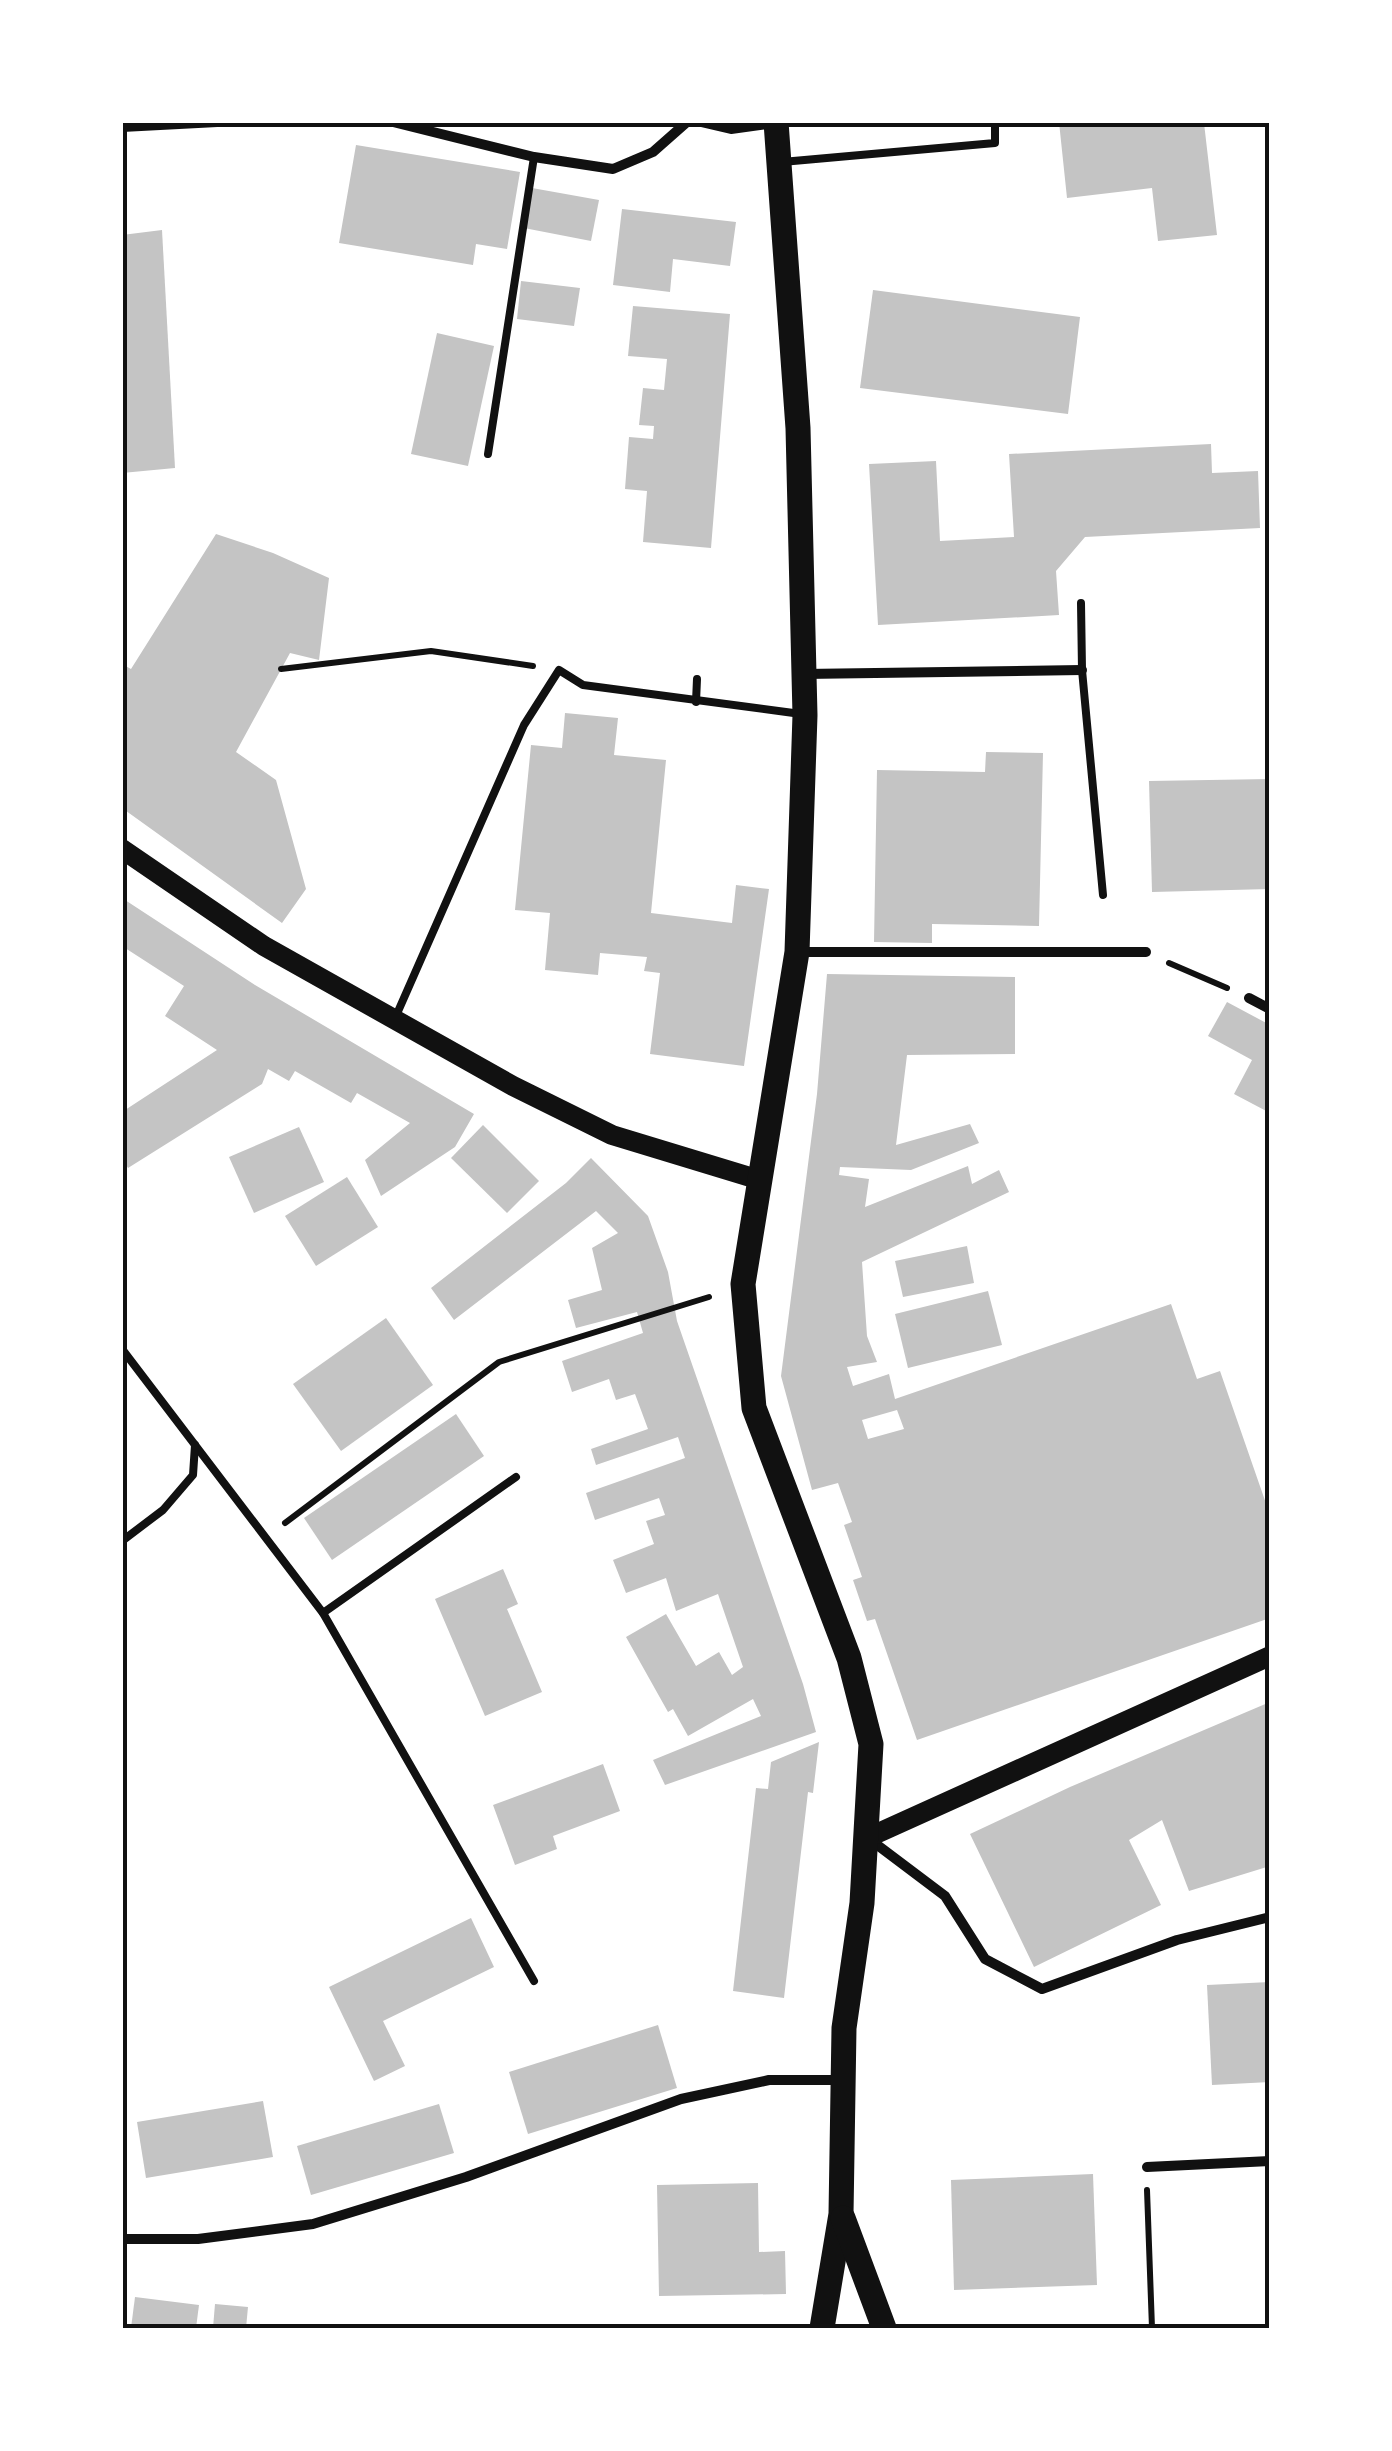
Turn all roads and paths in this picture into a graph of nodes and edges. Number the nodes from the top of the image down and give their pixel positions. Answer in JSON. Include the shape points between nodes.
{"nodes":[{"id":1,"x":217,"y":122,"type":"edge"},
{"id":2,"x":393,"y":122,"type":"edge"},
{"id":3,"x":686,"y":122,"type":"edge"},
{"id":4,"x":701,"y":122,"type":"edge"},
{"id":5,"x":994,"y":122,"type":"edge"},
{"id":6,"x":776,"y":123,"type":"edge"},
{"id":7,"x":122,"y":127,"type":"edge"},
{"id":8,"x":534,"y":156,"type":"junction"},
{"id":9,"x":778,"y":162,"type":"junction"},
{"id":10,"x":488,"y":454,"type":"dead end"},
{"id":11,"x":1082,"y":603,"type":"dead end"},
{"id":12,"x":281,"y":669,"type":"dead end"},
{"id":13,"x":559,"y":670,"type":"junction"},
{"id":14,"x":1082,"y":670,"type":"junction"},
{"id":15,"x":803,"y":674,"type":"junction"},
{"id":16,"x":697,"y":680,"type":"dead end"},
{"id":17,"x":696,"y":702,"type":"junction"},
{"id":18,"x":805,"y":715,"type":"junction"},
{"id":19,"x":122,"y":849,"type":"edge"},
{"id":20,"x":1102,"y":895,"type":"dead end"},
{"id":21,"x":798,"y":952,"type":"junction"},
{"id":22,"x":1146,"y":952,"type":"joint"},
{"id":23,"x":1249,"y":998,"type":"joint"},
{"id":24,"x":1270,"y":1009,"type":"edge"},
{"id":25,"x":395,"y":1019,"type":"junction"},
{"id":26,"x":760,"y":1180,"type":"junction"},
{"id":27,"x":743,"y":1284,"type":"junction"},
{"id":28,"x":122,"y":1350,"type":"edge"},
{"id":29,"x":194,"y":1445,"type":"junction"},
{"id":30,"x":516,"y":1477,"type":"dead end"},
{"id":31,"x":264,"y":1538,"type":"junction"},
{"id":32,"x":122,"y":1541,"type":"edge"},
{"id":33,"x":323,"y":1613,"type":"junction"},
{"id":34,"x":1270,"y":1656,"type":"edge"},
{"id":35,"x":867,"y":1838,"type":"junction"},
{"id":36,"x":1270,"y":1917,"type":"edge"},
{"id":37,"x":534,"y":1982,"type":"dead end"},
{"id":38,"x":841,"y":2080,"type":"junction"},
{"id":39,"x":1270,"y":2161,"type":"edge"},
{"id":40,"x":1146,"y":2168,"type":"joint"},
{"id":41,"x":841,"y":2214,"type":"junction"},
{"id":42,"x":122,"y":2239,"type":"edge"},
{"id":43,"x":822,"y":2328,"type":"edge"},
{"id":44,"x":884,"y":2328,"type":"edge"},
{"id":45,"x":1152,"y":2328,"type":"edge"}],
"edges":[{"from":1,"to":7,"type":"street"},
{"from":2,"to":8,"type":"street"},
{"from":3,"to":8,"type":"street","via":[[652,152],[613,169]]},
{"from":4,"to":6,"type":"street","via":[[731,129]]},
{"from":5,"to":9,"type":"lane","via":[[995,143]]},
{"from":6,"to":9,"type":"main road"},
{"from":8,"to":10,"type":"lane"},
{"from":9,"to":15,"type":"main road","via":[[798,428]]},
{"from":11,"to":14,"type":"lane"},
{"from":12,"to":13,"type":"path","via":[[430,650]]},
{"from":13,"to":17,"type":"lane","via":[[582,685]]},
{"from":13,"to":25,"type":"lane","via":[[524,725]]},
{"from":14,"to":15,"type":"street"},
{"from":14,"to":20,"type":"lane"},
{"from":15,"to":18,"type":"main road"},
{"from":16,"to":17,"type":"lane"},
{"from":17,"to":18,"type":"lane"},
{"from":18,"to":21,"type":"main road"},
{"from":19,"to":25,"type":"main road","via":[[264,946]]},
{"from":21,"to":22,"type":"street"},
{"from":21,"to":26,"type":"main road"},
{"from":22,"to":23,"type":"path"},
{"from":23,"to":24,"type":"street"},
{"from":25,"to":26,"type":"main road","via":[[612,1135]]},
{"from":26,"to":27,"type":"main road"},
{"from":27,"to":31,"type":"path","via":[[499,1362]]},
{"from":27,"to":35,"type":"main road","via":[[754,1408],[849,1658],[871,1744]]},
{"from":28,"to":29,"type":"lane"},
{"from":29,"to":31,"type":"lane"},
{"from":29,"to":32,"type":"lane","via":[[193,1475]]},
{"from":30,"to":33,"type":"lane"},
{"from":31,"to":33,"type":"lane"},
{"from":33,"to":37,"type":"lane"},
{"from":34,"to":35,"type":"main road"},
{"from":35,"to":36,"type":"street","via":[[945,1896],[985,1959],[1042,1990],[1177,1940]]},
{"from":35,"to":38,"type":"main road"},
{"from":38,"to":41,"type":"main road"},
{"from":38,"to":42,"type":"street","via":[[769,2080],[681,2098],[466,2178],[313,2224],[198,2240]]},
{"from":39,"to":40,"type":"street"},
{"from":40,"to":45,"type":"path"},
{"from":41,"to":43,"type":"main road"},
{"from":41,"to":44,"type":"main road"}]}
